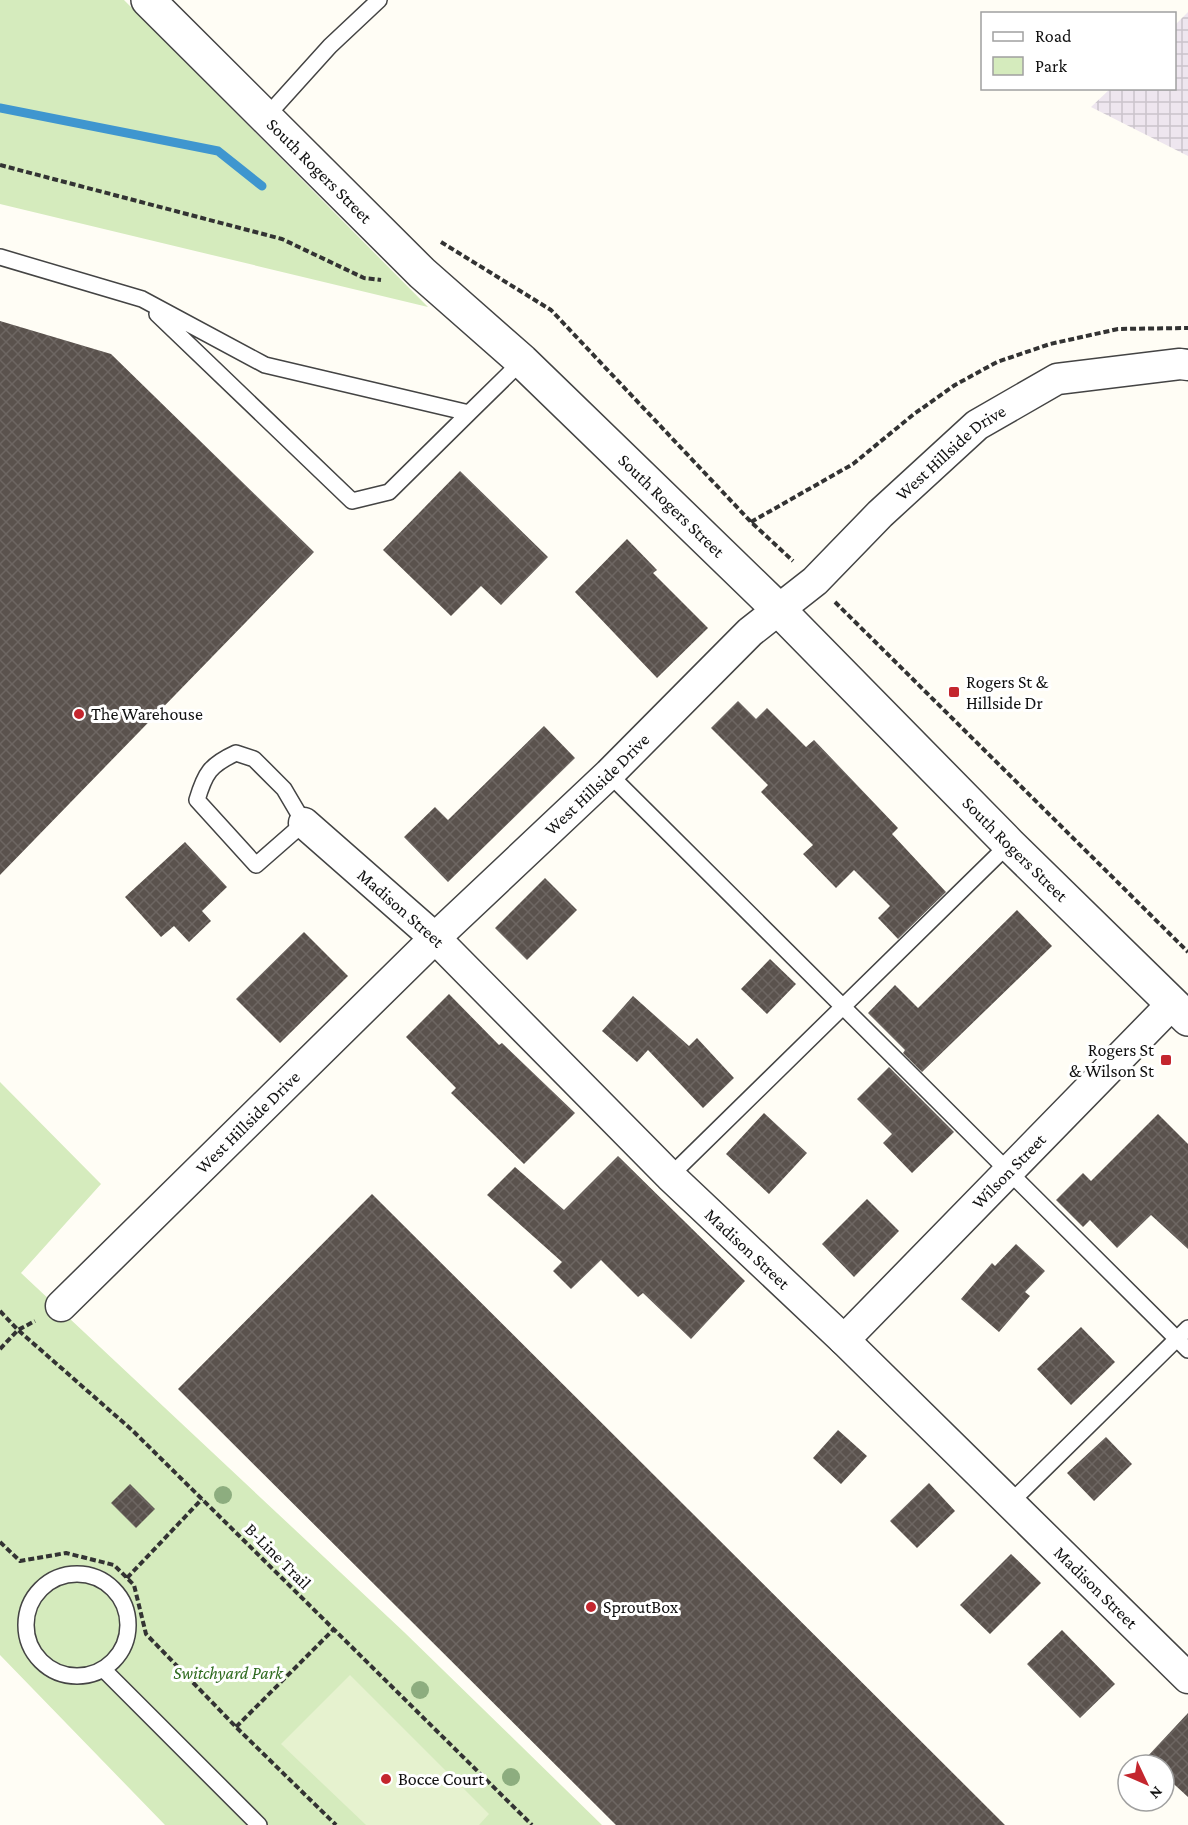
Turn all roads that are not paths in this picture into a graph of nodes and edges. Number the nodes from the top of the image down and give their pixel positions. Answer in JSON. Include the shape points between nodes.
{"nodes":[{"id":1,"x":147,"y":0,"type":"edge"},
{"id":2,"x":379,"y":0,"type":"edge"},
{"id":3,"x":265,"y":118,"type":"junction"},
{"id":4,"x":0,"y":257,"type":"edge"},
{"id":5,"x":142,"y":299,"type":"junction"},
{"id":6,"x":522,"y":361,"type":"junction"},
{"id":7,"x":1188,"y":365,"type":"edge"},
{"id":8,"x":469,"y":413,"type":"junction"},
{"id":9,"x":778,"y":609,"type":"junction"},
{"id":10,"x":609,"y":774,"type":"junction"},
{"id":11,"x":304,"y":823,"type":"junction"},
{"id":12,"x":1009,"y":844,"type":"junction"},
{"id":13,"x":435,"y":938,"type":"junction"},
{"id":14,"x":843,"y":1007,"type":"junction"},
{"id":15,"x":1180,"y":1011,"type":"edge"},
{"id":16,"x":1008,"y":1172,"type":"junction"},
{"id":17,"x":670,"y":1176,"type":"junction"},
{"id":18,"x":62,"y":1306,"type":"dead end"},
{"id":19,"x":1188,"y":1328,"type":"edge"},
{"id":20,"x":844,"y":1340,"type":"junction"},
{"id":21,"x":1183,"y":1345,"type":"edge"},
{"id":22,"x":1010,"y":1503,"type":"junction"},
{"id":23,"x":1183,"y":1663,"type":"edge"},
{"id":24,"x":103,"y":1669,"type":"junction"},
{"id":25,"x":259,"y":1825,"type":"edge"}],
"edges":[{"from":1,"to":3,"type":"street","name":"South Rogers Street"},
{"from":2,"to":3,"type":"lane","via":[[330,46]]},
{"from":3,"to":6,"type":"street","name":"South Rogers Street","via":[[422,273]]},
{"from":4,"to":5,"type":"lane"},
{"from":5,"to":8,"type":"lane","via":[[265,365]]},
{"from":5,"to":8,"type":"lane","via":[[352,501],[389,492]]},
{"from":6,"to":8,"type":"lane"},
{"from":6,"to":9,"type":"street","name":"South Rogers Street"},
{"from":7,"to":9,"type":"street","name":"West Hillside Drive","via":[[1057,379],[977,424],[815,581]]},
{"from":9,"to":10,"type":"street","name":"West Hillside Drive","via":[[750,632]]},
{"from":9,"to":12,"type":"street","name":"South Rogers Street"},
{"from":10,"to":13,"type":"street","name":"West Hillside Drive"},
{"from":10,"to":14,"type":"lane"},
{"from":11,"to":11,"type":"lane","via":[[256,865],[197,800],[202,781],[218,762],[236,753],[254,759],[284,789]]},
{"from":11,"to":13,"type":"street","name":"Madison Street"},
{"from":12,"to":14,"type":"lane"},
{"from":12,"to":15,"type":"street","name":"South Rogers Street"},
{"from":13,"to":17,"type":"street","name":"Madison Street"},
{"from":13,"to":18,"type":"street","name":"West Hillside Drive"},
{"from":14,"to":16,"type":"lane"},
{"from":14,"to":17,"type":"lane"},
{"from":15,"to":16,"type":"street","name":"Wilson Street"},
{"from":16,"to":20,"type":"street","name":"Wilson Street"},
{"from":16,"to":21,"type":"lane"},
{"from":17,"to":20,"type":"street","name":"Madison Street"},
{"from":19,"to":21,"type":"lane"},
{"from":20,"to":22,"type":"street","name":"Madison Street"},
{"from":21,"to":22,"type":"lane"},
{"from":22,"to":23,"type":"street","name":"Madison Street"},
{"from":24,"to":24,"type":"lane","via":[[116,1658],[128,1628],[119,1596],[93,1576],[76,1574],[45,1585],[27,1613],[26,1630],[34,1653],[53,1671],[70,1676]]},
{"from":24,"to":25,"type":"lane"}]}
